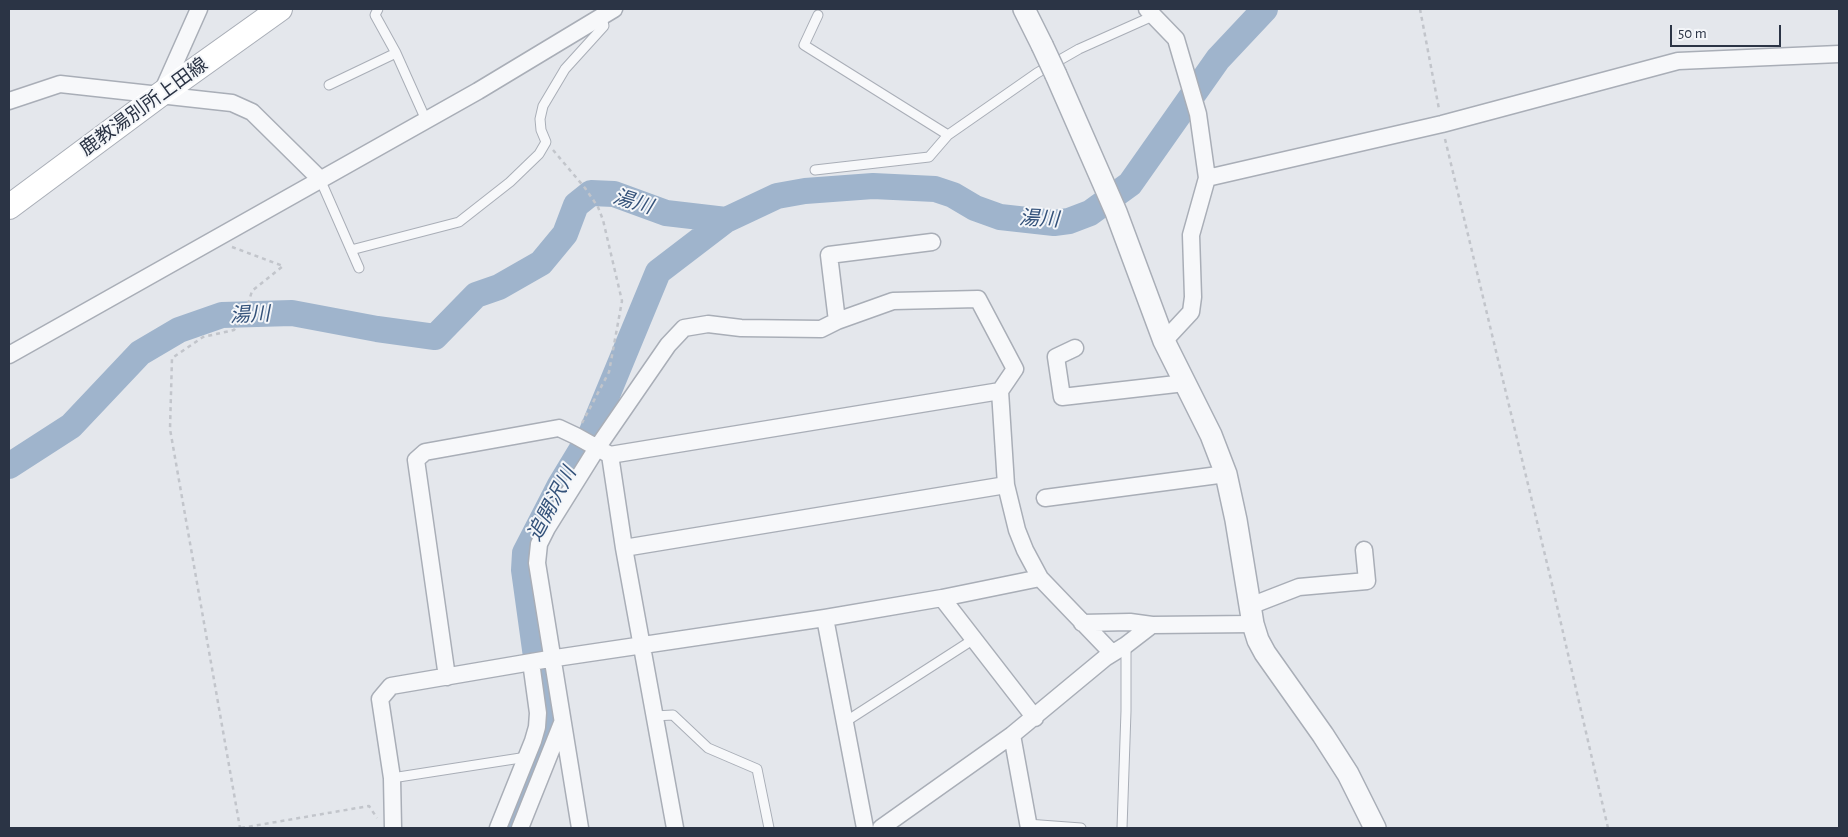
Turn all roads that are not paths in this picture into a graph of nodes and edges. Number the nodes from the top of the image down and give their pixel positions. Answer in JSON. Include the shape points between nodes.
{"nodes":[{"id":1,"x":198,"y":9,"type":"edge"},
{"id":2,"x":280,"y":9,"type":"edge"},
{"id":3,"x":378,"y":9,"type":"edge"},
{"id":4,"x":1024,"y":9,"type":"edge"},
{"id":5,"x":605,"y":11,"type":"edge"},
{"id":6,"x":1150,"y":12,"type":"edge"},
{"id":7,"x":818,"y":15,"type":"dead end"},
{"id":8,"x":396,"y":53,"type":"junction"},
{"id":9,"x":1839,"y":54,"type":"edge"},
{"id":10,"x":329,"y":85,"type":"dead end"},
{"id":11,"x":161,"y":94,"type":"junction"},
{"id":12,"x":9,"y":101,"type":"edge"},
{"id":13,"x":426,"y":120,"type":"junction"},
{"id":14,"x":948,"y":135,"type":"junction"},
{"id":15,"x":815,"y":170,"type":"dead end"},
{"id":16,"x":1207,"y":178,"type":"junction"},
{"id":17,"x":320,"y":179,"type":"junction"},
{"id":18,"x":9,"y":207,"type":"edge"},
{"id":19,"x":932,"y":242,"type":"dead end"},
{"id":20,"x":351,"y":250,"type":"junction"},
{"id":21,"x":359,"y":268,"type":"dead end"},
{"id":22,"x":837,"y":321,"type":"junction"},
{"id":23,"x":1164,"y":341,"type":"junction"},
{"id":24,"x":1075,"y":348,"type":"dead end"},
{"id":25,"x":9,"y":355,"type":"edge"},
{"id":26,"x":1185,"y":383,"type":"junction"},
{"id":27,"x":1000,"y":392,"type":"junction"},
{"id":28,"x":591,"y":444,"type":"junction"},
{"id":29,"x":1226,"y":474,"type":"junction"},
{"id":30,"x":1006,"y":485,"type":"junction"},
{"id":31,"x":1045,"y":498,"type":"dead end"},
{"id":32,"x":624,"y":548,"type":"junction"},
{"id":33,"x":1364,"y":550,"type":"dead end"},
{"id":34,"x":1040,"y":578,"type":"junction"},
{"id":35,"x":942,"y":598,"type":"junction"},
{"id":36,"x":1251,"y":615,"type":"junction"},
{"id":37,"x":825,"y":618,"type":"junction"},
{"id":38,"x":1082,"y":623,"type":"junction"},
{"id":39,"x":1152,"y":625,"type":"junction"},
{"id":40,"x":974,"y":640,"type":"junction"},
{"id":41,"x":642,"y":646,"type":"junction"},
{"id":42,"x":1119,"y":649,"type":"junction"},
{"id":43,"x":542,"y":660,"type":"junction"},
{"id":44,"x":447,"y":677,"type":"junction"},
{"id":45,"x":654,"y":716,"type":"junction"},
{"id":46,"x":1035,"y":718,"type":"junction"},
{"id":47,"x":845,"y":722,"type":"junction"},
{"id":48,"x":562,"y":723,"type":"junction"},
{"id":49,"x":1012,"y":735,"type":"junction"},
{"id":50,"x":527,"y":757,"type":"junction"},
{"id":51,"x":392,"y":778,"type":"junction"},
{"id":52,"x":386,"y":825,"type":"edge"},
{"id":53,"x":1028,"y":826,"type":"edge"},
{"id":54,"x":498,"y":828,"type":"edge"},
{"id":55,"x":520,"y":828,"type":"edge"},
{"id":56,"x":580,"y":828,"type":"edge"},
{"id":57,"x":675,"y":828,"type":"edge"},
{"id":58,"x":769,"y":828,"type":"edge"},
{"id":59,"x":865,"y":828,"type":"edge"},
{"id":60,"x":881,"y":828,"type":"edge"},
{"id":61,"x":1081,"y":828,"type":"edge"},
{"id":62,"x":1122,"y":828,"type":"edge"},
{"id":63,"x":1375,"y":828,"type":"edge"}],
"edges":[{"from":1,"to":11,"type":"street"},
{"from":2,"to":11,"type":"main road","name":"鹿教湯別所上田線"},
{"from":3,"to":8,"type":"lane","via":[[375,15]]},
{"from":4,"to":23,"type":"street","bridge":true,"via":[[1098,169]]},
{"from":5,"to":13,"type":"street"},
{"from":5,"to":20,"type":"lane","via":[[604,26],[565,69],[543,106],[540,119],[546,142],[539,154],[510,182],[458,222]]},
{"from":6,"to":14,"type":"lane","via":[[1037,73]]},
{"from":6,"to":16,"type":"street","via":[[1176,39],[1198,114]]},
{"from":7,"to":14,"type":"lane","via":[[804,45]]},
{"from":8,"to":10,"type":"lane"},
{"from":8,"to":13,"type":"lane"},
{"from":9,"to":16,"type":"street","via":[[1678,61],[1442,124]]},
{"from":11,"to":12,"type":"street","via":[[60,84]]},
{"from":11,"to":17,"type":"street","via":[[232,103],[252,112]]},
{"from":11,"to":18,"type":"main road","name":"鹿教湯別所上田線"},
{"from":13,"to":17,"type":"street"},
{"from":14,"to":15,"type":"lane","via":[[929,157]]},
{"from":16,"to":23,"type":"street","via":[[1191,235],[1191,312]]},
{"from":17,"to":20,"type":"lane"},
{"from":17,"to":25,"type":"street"},
{"from":19,"to":22,"type":"street","via":[[829,255]]},
{"from":20,"to":21,"type":"lane"},
{"from":22,"to":27,"type":"street","via":[[893,301],[978,300],[1015,369]]},
{"from":22,"to":28,"type":"street","via":[[821,329],[741,328],[708,324],[684,328]]},
{"from":23,"to":26,"type":"street"},
{"from":24,"to":26,"type":"street","via":[[1056,357],[1062,397]]},
{"from":26,"to":29,"type":"street","via":[[1212,435]]},
{"from":27,"to":28,"type":"street"},
{"from":27,"to":30,"type":"street"},
{"from":28,"to":32,"type":"street"},
{"from":28,"to":43,"type":"street","via":[[539,544]]},
{"from":28,"to":44,"type":"street","via":[[559,428],[424,452],[416,460]]},
{"from":29,"to":31,"type":"street"},
{"from":29,"to":36,"type":"street"},
{"from":30,"to":32,"type":"street"},
{"from":30,"to":34,"type":"street","via":[[1024,550]]},
{"from":32,"to":41,"type":"street"},
{"from":33,"to":36,"type":"street","via":[[1367,581],[1299,587]]},
{"from":34,"to":35,"type":"street"},
{"from":34,"to":38,"type":"street"},
{"from":35,"to":37,"type":"street"},
{"from":35,"to":40,"type":"street"},
{"from":36,"to":39,"type":"street"},
{"from":36,"to":63,"type":"street","via":[[1265,653],[1348,774]]},
{"from":37,"to":41,"type":"street"},
{"from":37,"to":47,"type":"street"},
{"from":38,"to":39,"type":"street"},
{"from":38,"to":42,"type":"street"},
{"from":39,"to":42,"type":"street"},
{"from":40,"to":46,"type":"street"},
{"from":40,"to":47,"type":"lane"},
{"from":41,"to":43,"type":"street"},
{"from":41,"to":45,"type":"street"},
{"from":42,"to":46,"type":"street"},
{"from":42,"to":62,"type":"lane","via":[[1126,711]]},
{"from":43,"to":44,"type":"street"},
{"from":43,"to":48,"type":"street"},
{"from":43,"to":50,"type":"street","via":[[537,727]]},
{"from":44,"to":51,"type":"street","via":[[391,686],[380,699]]},
{"from":45,"to":57,"type":"street"},
{"from":45,"to":58,"type":"lane","via":[[673,715],[708,748],[756,769]]},
{"from":46,"to":49,"type":"street"},
{"from":47,"to":59,"type":"street"},
{"from":48,"to":55,"type":"street"},
{"from":48,"to":56,"type":"street"},
{"from":49,"to":53,"type":"street"},
{"from":49,"to":60,"type":"street"},
{"from":50,"to":51,"type":"lane"},
{"from":50,"to":54,"type":"street"},
{"from":51,"to":52,"type":"street"},
{"from":53,"to":61,"type":"lane"}]}
